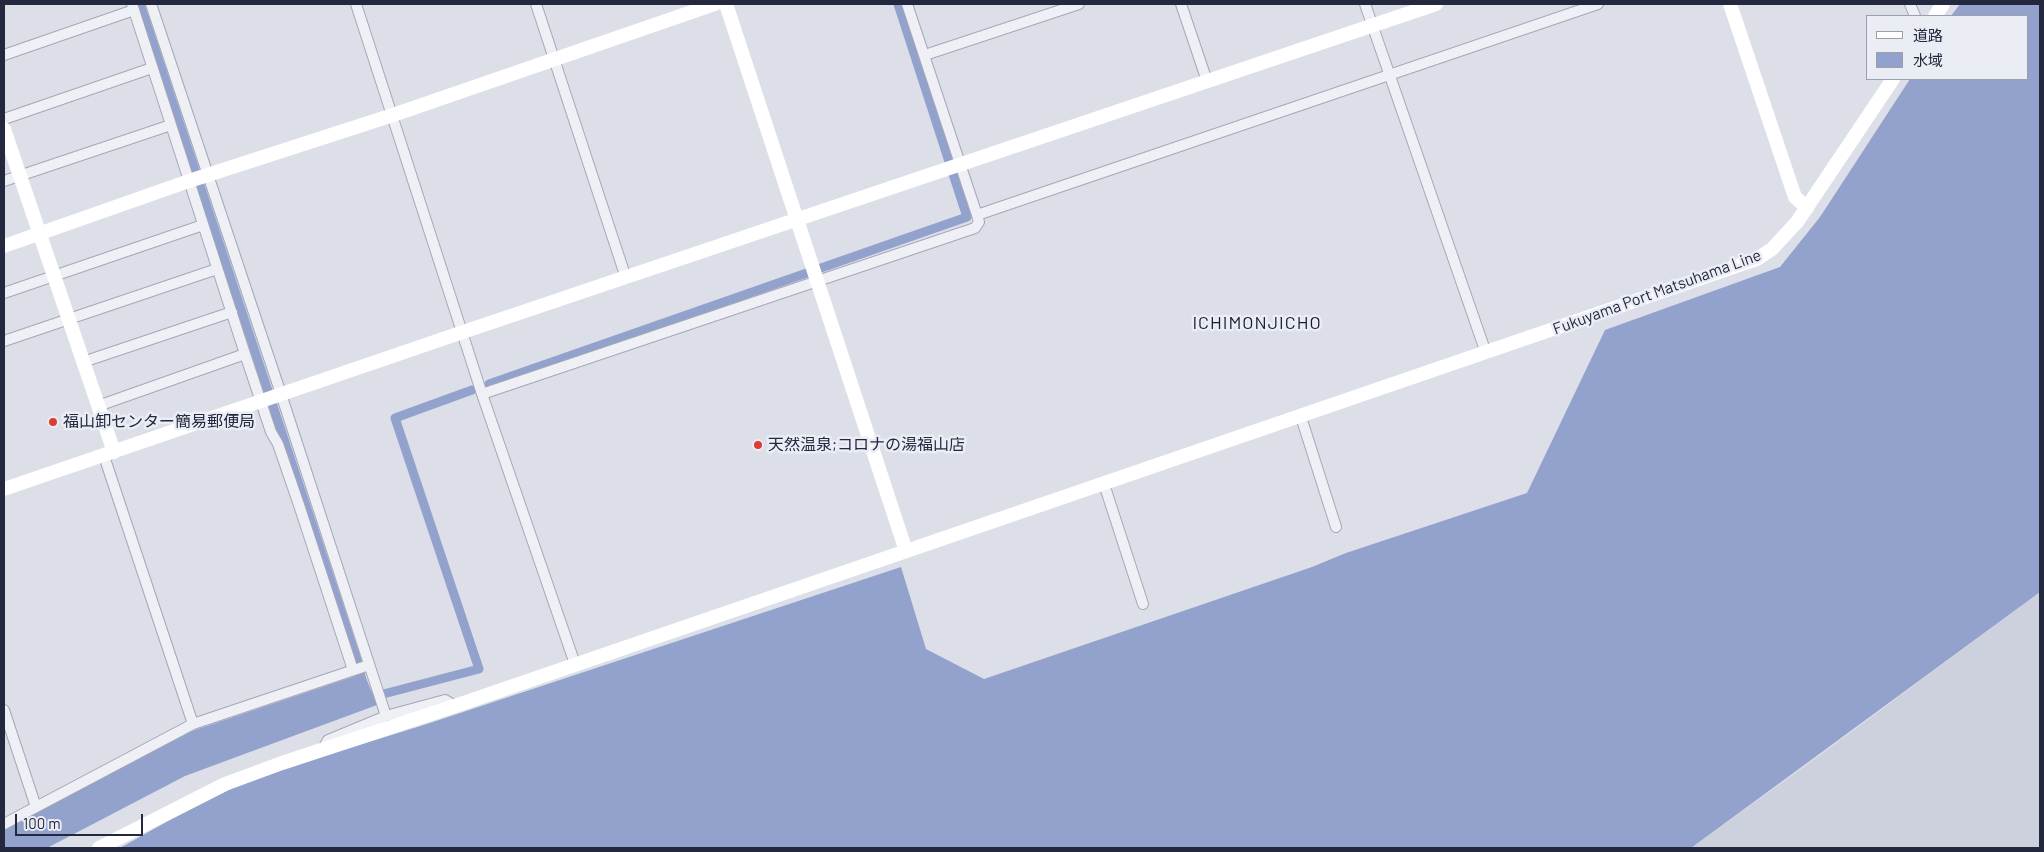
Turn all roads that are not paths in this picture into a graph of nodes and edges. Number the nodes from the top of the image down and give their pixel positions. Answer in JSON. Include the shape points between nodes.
{"nodes":[{"id":1,"x":151,"y":4,"type":"edge"},
{"id":2,"x":356,"y":4,"type":"edge"},
{"id":3,"x":536,"y":4,"type":"edge"},
{"id":4,"x":715,"y":4,"type":"edge"},
{"id":5,"x":726,"y":4,"type":"edge"},
{"id":6,"x":907,"y":4,"type":"edge"},
{"id":7,"x":1079,"y":4,"type":"edge"},
{"id":8,"x":1181,"y":4,"type":"edge"},
{"id":9,"x":1365,"y":4,"type":"edge"},
{"id":10,"x":1436,"y":4,"type":"edge"},
{"id":11,"x":1598,"y":4,"type":"edge"},
{"id":12,"x":1730,"y":4,"type":"edge"},
{"id":13,"x":1943,"y":4,"type":"edge"},
{"id":14,"x":133,"y":7,"type":"edge"},
{"id":15,"x":1936,"y":15,"type":"edge"},
{"id":16,"x":1372,"y":25,"type":"junction"},
{"id":17,"x":4,"y":55,"type":"edge"},
{"id":18,"x":924,"y":55,"type":"junction"},
{"id":19,"x":554,"y":59,"type":"junction"},
{"id":20,"x":152,"y":68,"type":"junction"},
{"id":21,"x":1389,"y":75,"type":"junction"},
{"id":22,"x":1892,"y":80,"type":"edge"},
{"id":23,"x":1207,"y":81,"type":"junction"},
{"id":24,"x":393,"y":115,"type":"junction"},
{"id":25,"x":4,"y":119,"type":"edge"},
{"id":26,"x":171,"y":124,"type":"junction"},
{"id":27,"x":4,"y":129,"type":"edge"},
{"id":28,"x":954,"y":166,"type":"junction"},
{"id":29,"x":20,"y":175,"type":"junction"},
{"id":30,"x":198,"y":178,"type":"junction"},
{"id":31,"x":4,"y":181,"type":"edge"},
{"id":32,"x":1807,"y":208,"type":"junction"},
{"id":33,"x":977,"y":215,"type":"junction"},
{"id":34,"x":797,"y":220,"type":"junction"},
{"id":35,"x":204,"y":225,"type":"junction"},
{"id":36,"x":40,"y":234,"type":"junction"},
{"id":37,"x":4,"y":246,"type":"edge"},
{"id":38,"x":217,"y":269,"type":"junction"},
{"id":39,"x":53,"y":276,"type":"junction"},
{"id":40,"x":626,"y":278,"type":"junction"},
{"id":41,"x":817,"y":279,"type":"junction"},
{"id":42,"x":4,"y":293,"type":"edge"},
{"id":43,"x":232,"y":312,"type":"junction"},
{"id":44,"x":68,"y":320,"type":"junction"},
{"id":45,"x":463,"y":332,"type":"junction"},
{"id":46,"x":4,"y":341,"type":"edge"},
{"id":47,"x":1486,"y":353,"type":"junction"},
{"id":48,"x":245,"y":354,"type":"junction"},
{"id":49,"x":82,"y":362,"type":"junction"},
{"id":50,"x":482,"y":394,"type":"junction"},
{"id":51,"x":271,"y":398,"type":"junction"},
{"id":52,"x":98,"y":406,"type":"junction"},
{"id":53,"x":1301,"y":416,"type":"junction"},
{"id":54,"x":109,"y":454,"type":"junction"},
{"id":55,"x":1104,"y":484,"type":"junction"},
{"id":56,"x":4,"y":489,"type":"edge"},
{"id":57,"x":1336,"y":527,"type":"dead end"},
{"id":58,"x":906,"y":551,"type":"junction"},
{"id":59,"x":1143,"y":604,"type":"dead end"},
{"id":60,"x":575,"y":664,"type":"junction"},
{"id":61,"x":360,"y":668,"type":"junction"},
{"id":62,"x":455,"y":706,"type":"junction"},
{"id":63,"x":4,"y":710,"type":"edge"},
{"id":64,"x":385,"y":711,"type":"junction"},
{"id":65,"x":193,"y":724,"type":"junction"},
{"id":66,"x":323,"y":749,"type":"junction"},
{"id":67,"x":36,"y":807,"type":"junction"},
{"id":68,"x":4,"y":824,"type":"edge"},
{"id":69,"x":99,"y":848,"type":"edge"}],
"edges":[{"from":1,"to":30,"type":"street"},
{"from":2,"to":24,"type":"street"},
{"from":3,"to":19,"type":"street"},
{"from":4,"to":19,"type":"street"},
{"from":5,"to":34,"type":"street"},
{"from":6,"to":18,"type":"street"},
{"from":7,"to":18,"type":"street"},
{"from":8,"to":23,"type":"street"},
{"from":9,"to":16,"type":"street"},
{"from":10,"to":16,"type":"street"},
{"from":11,"to":21,"type":"street"},
{"from":12,"to":32,"type":"street","via":[[1794,197]]},
{"from":13,"to":15,"type":"street"},
{"from":14,"to":17,"type":"street"},
{"from":14,"to":20,"type":"street"},
{"from":16,"to":21,"type":"street"},
{"from":16,"to":23,"type":"street"},
{"from":18,"to":28,"type":"street"},
{"from":19,"to":24,"type":"street"},
{"from":19,"to":40,"type":"street"},
{"from":20,"to":25,"type":"street"},
{"from":20,"to":26,"type":"street"},
{"from":21,"to":33,"type":"street"},
{"from":21,"to":47,"type":"street"},
{"from":22,"to":32,"type":"street","name":"Fukuyama Port Matsuhama Line"},
{"from":23,"to":28,"type":"street"},
{"from":24,"to":30,"type":"street"},
{"from":24,"to":45,"type":"street"},
{"from":26,"to":29,"type":"street"},
{"from":26,"to":30,"type":"street"},
{"from":27,"to":29,"type":"street"},
{"from":28,"to":33,"type":"street"},
{"from":28,"to":34,"type":"street"},
{"from":29,"to":31,"type":"street"},
{"from":29,"to":36,"type":"street"},
{"from":30,"to":35,"type":"street"},
{"from":30,"to":36,"type":"street"},
{"from":30,"to":51,"type":"street"},
{"from":32,"to":47,"type":"street","name":"Fukuyama Port Matsuhama Line","via":[[1790,232],[1757,259]]},
{"from":33,"to":41,"type":"street","via":[[979,222],[975,228]]},
{"from":34,"to":40,"type":"street"},
{"from":34,"to":41,"type":"street"},
{"from":35,"to":38,"type":"street"},
{"from":35,"to":39,"type":"street"},
{"from":36,"to":37,"type":"street"},
{"from":36,"to":39,"type":"street"},
{"from":38,"to":43,"type":"street"},
{"from":38,"to":44,"type":"street"},
{"from":39,"to":42,"type":"street"},
{"from":39,"to":44,"type":"street"},
{"from":40,"to":45,"type":"street"},
{"from":41,"to":50,"type":"street"},
{"from":41,"to":58,"type":"street"},
{"from":43,"to":48,"type":"street"},
{"from":43,"to":49,"type":"street"},
{"from":44,"to":46,"type":"street"},
{"from":44,"to":49,"type":"street"},
{"from":45,"to":50,"type":"street"},
{"from":45,"to":51,"type":"street"},
{"from":47,"to":53,"type":"street","name":"Fukuyama Port Matsuhama Line"},
{"from":48,"to":51,"type":"street"},
{"from":48,"to":52,"type":"street"},
{"from":49,"to":52,"type":"street"},
{"from":50,"to":60,"type":"street"},
{"from":51,"to":54,"type":"street"},
{"from":51,"to":61,"type":"street"},
{"from":51,"to":61,"type":"street","via":[[299,505]]},
{"from":52,"to":54,"type":"street"},
{"from":53,"to":55,"type":"street","name":"Fukuyama Port Matsuhama Line"},
{"from":53,"to":57,"type":"street"},
{"from":54,"to":56,"type":"street"},
{"from":54,"to":65,"type":"street"},
{"from":55,"to":58,"type":"street","name":"Fukuyama Port Matsuhama Line"},
{"from":55,"to":59,"type":"street"},
{"from":58,"to":60,"type":"street","name":"Fukuyama Port Matsuhama Line"},
{"from":60,"to":62,"type":"street","name":"Fukuyama Port Matsuhama Line"},
{"from":61,"to":64,"type":"street","via":[[376,685]]},
{"from":61,"to":65,"type":"street"},
{"from":62,"to":64,"type":"street","via":[[445,700]]},
{"from":62,"to":66,"type":"street","name":"Fukuyama Port Matsuhama Line"},
{"from":63,"to":67,"type":"street"},
{"from":64,"to":66,"type":"street","via":[[328,740]]},
{"from":65,"to":67,"type":"street"},
{"from":66,"to":69,"type":"street","name":"Fukuyama Port Matsuhama Line","via":[[225,784]]},
{"from":67,"to":68,"type":"street"}]}
